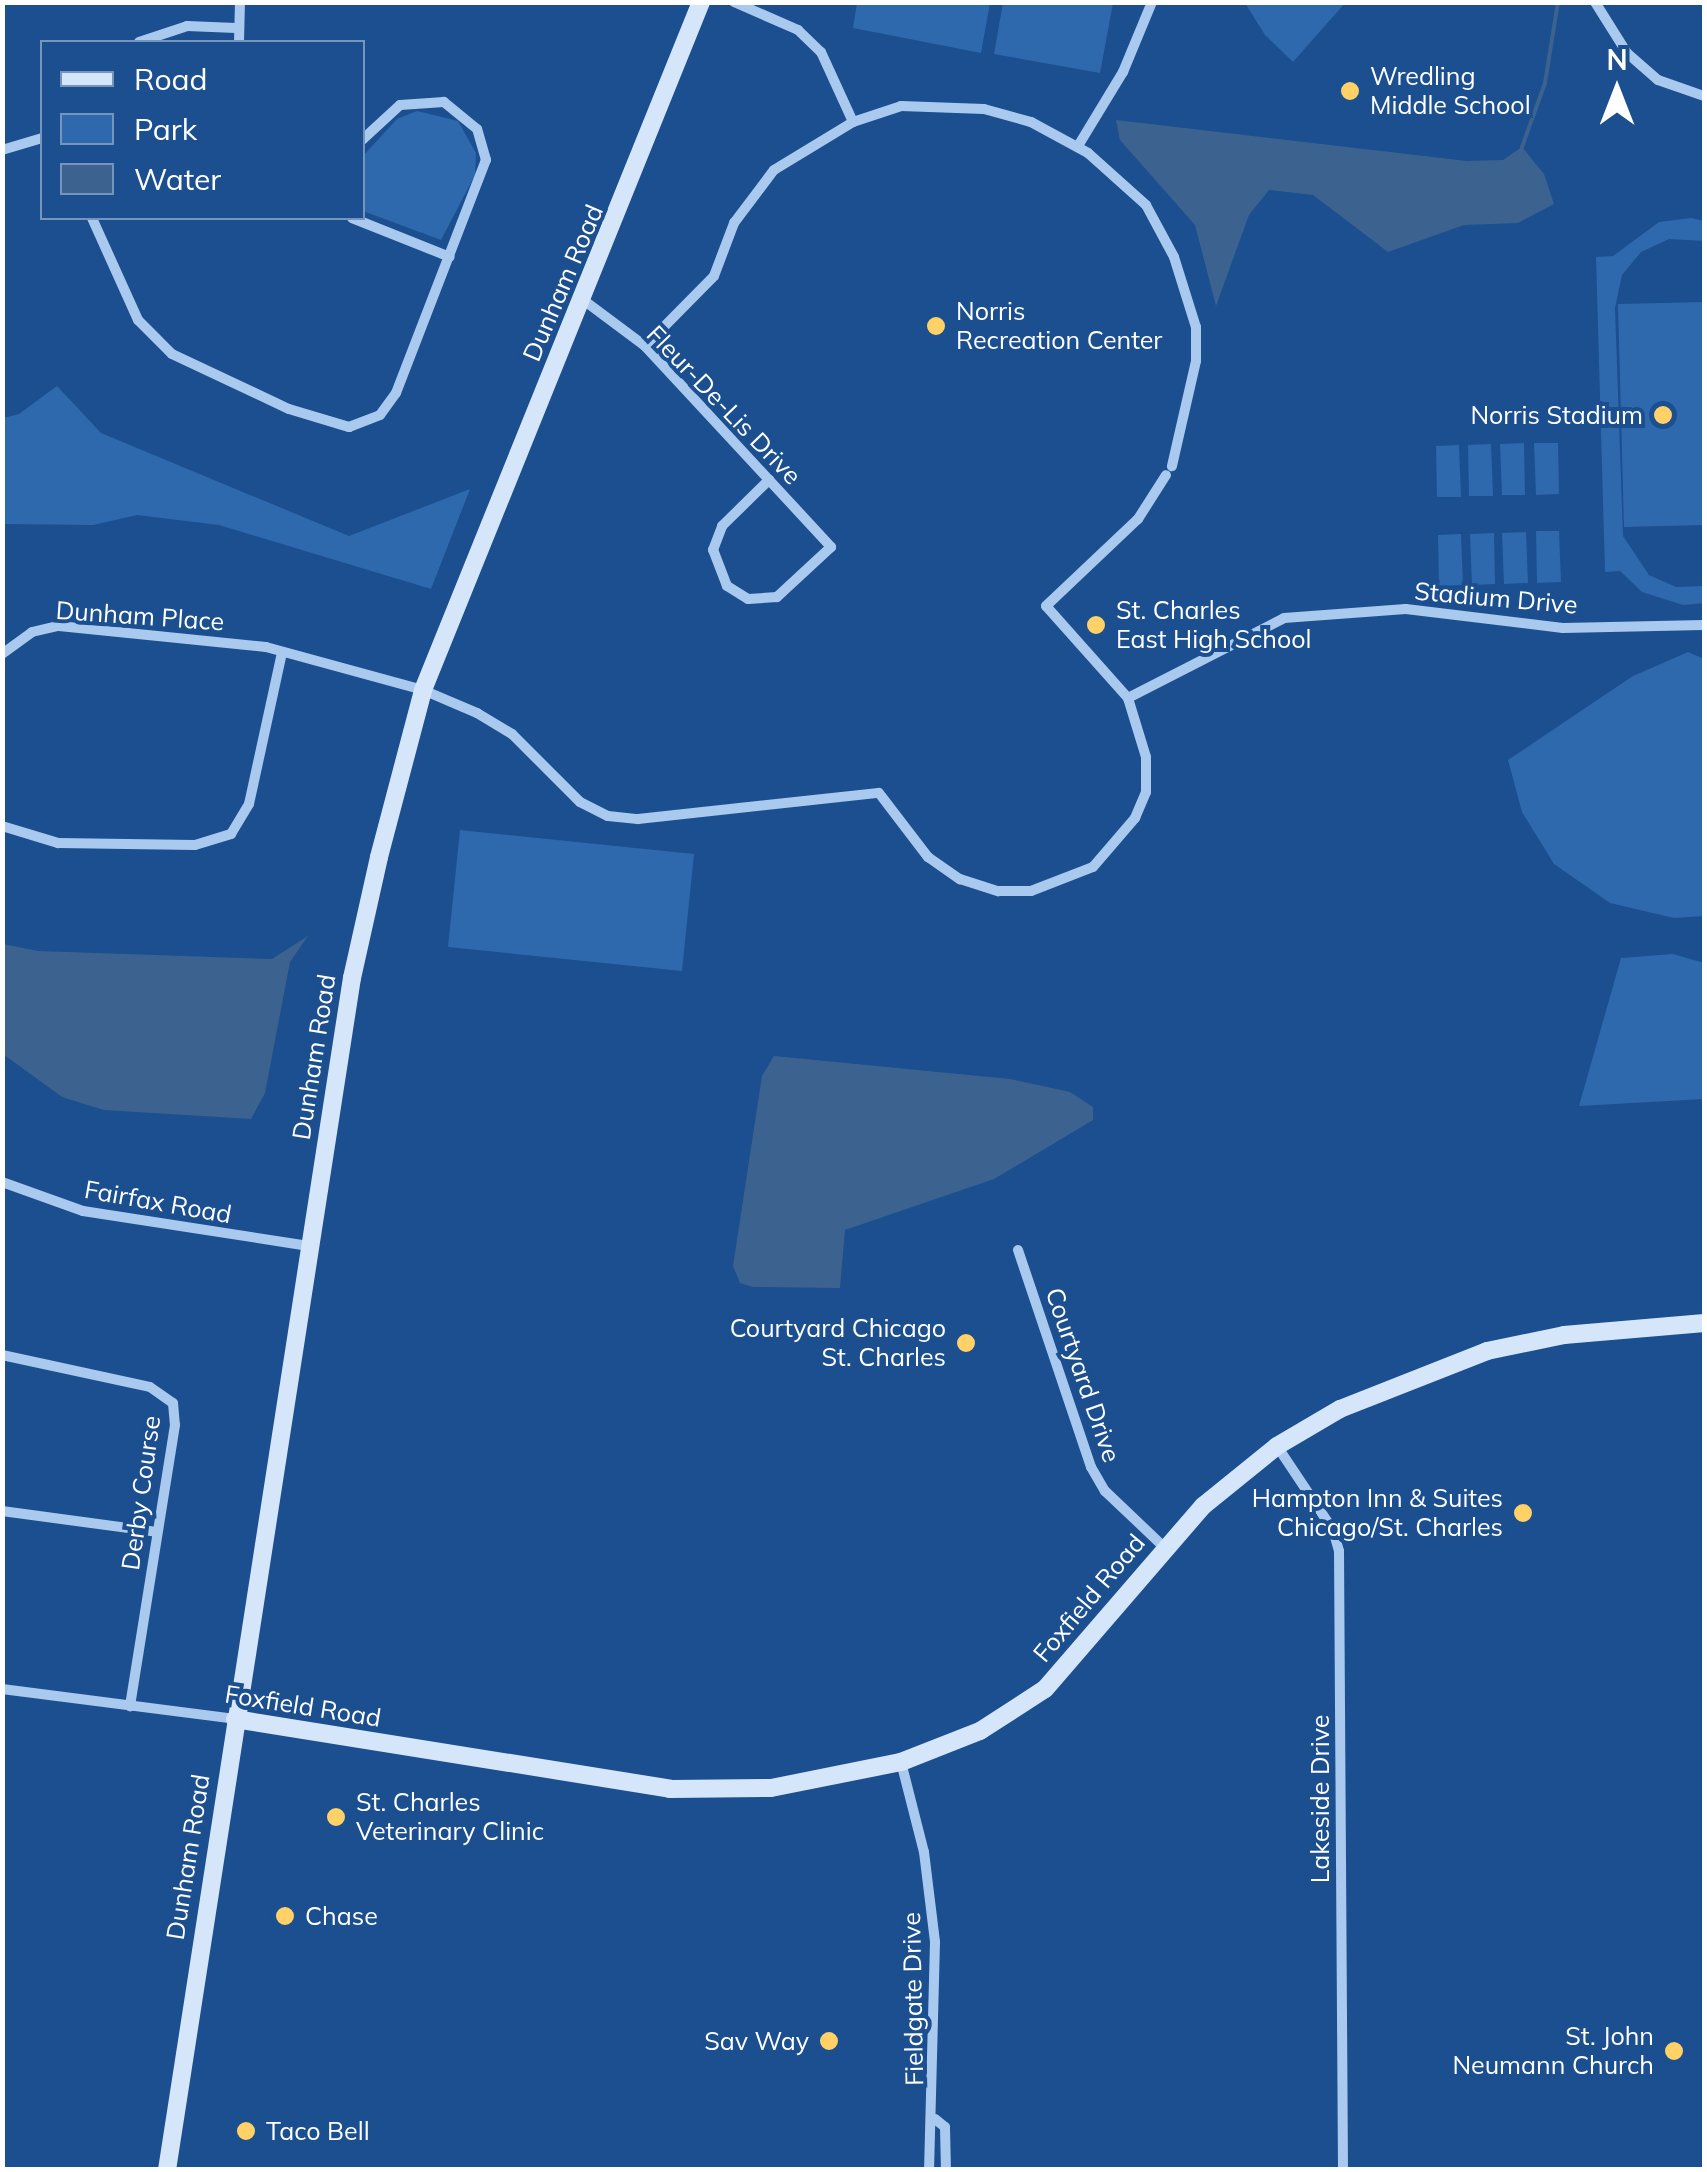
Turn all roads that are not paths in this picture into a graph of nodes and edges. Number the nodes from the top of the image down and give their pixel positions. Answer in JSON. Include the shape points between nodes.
{"nodes":[{"id":1,"x":700,"y":2,"type":"edge"},
{"id":2,"x":734,"y":2,"type":"edge"},
{"id":3,"x":1152,"y":2,"type":"edge"},
{"id":4,"x":1595,"y":2,"type":"edge"},
{"id":5,"x":240,"y":6,"type":"edge"},
{"id":6,"x":236,"y":28,"type":"junction"},
{"id":7,"x":146,"y":40,"type":"edge"},
{"id":8,"x":238,"y":40,"type":"edge"},
{"id":9,"x":1704,"y":96,"type":"edge"},
{"id":10,"x":853,"y":122,"type":"junction"},
{"id":11,"x":365,"y":137,"type":"edge"},
{"id":12,"x":40,"y":139,"type":"edge"},
{"id":13,"x":1078,"y":146,"type":"junction"},
{"id":14,"x":2,"y":150,"type":"edge"},
{"id":15,"x":93,"y":220,"type":"edge"},
{"id":16,"x":357,"y":220,"type":"edge"},
{"id":17,"x":450,"y":257,"type":"junction"},
{"id":18,"x":582,"y":299,"type":"junction"},
{"id":19,"x":645,"y":346,"type":"junction"},
{"id":20,"x":769,"y":480,"type":"junction"},
{"id":21,"x":1704,"y":625,"type":"edge"},
{"id":22,"x":282,"y":653,"type":"junction"},
{"id":23,"x":2,"y":654,"type":"edge"},
{"id":24,"x":423,"y":690,"type":"junction"},
{"id":25,"x":1128,"y":698,"type":"junction"},
{"id":26,"x":2,"y":826,"type":"edge"},
{"id":27,"x":2,"y":1182,"type":"edge"},
{"id":28,"x":310,"y":1246,"type":"junction"},
{"id":29,"x":1018,"y":1250,"type":"dead end"},
{"id":30,"x":1704,"y":1323,"type":"edge"},
{"id":31,"x":2,"y":1355,"type":"edge"},
{"id":32,"x":1277,"y":1446,"type":"junction"},
{"id":33,"x":2,"y":1511,"type":"edge"},
{"id":34,"x":157,"y":1532,"type":"junction"},
{"id":35,"x":1164,"y":1547,"type":"junction"},
{"id":36,"x":2,"y":1689,"type":"edge"},
{"id":37,"x":130,"y":1706,"type":"junction"},
{"id":38,"x":235,"y":1718,"type":"junction"},
{"id":39,"x":901,"y":1762,"type":"junction"},
{"id":40,"x":935,"y":2119,"type":"junction"},
{"id":41,"x":166,"y":2170,"type":"edge"},
{"id":42,"x":930,"y":2170,"type":"edge"},
{"id":43,"x":946,"y":2170,"type":"edge"},
{"id":44,"x":1343,"y":2170,"type":"edge"}],
"edges":[{"from":1,"to":18,"type":"street","name":"Dunham Road"},
{"from":2,"to":10,"type":"street","via":[[798,30],[821,52]]},
{"from":3,"to":13,"type":"street","via":[[1123,72]]},
{"from":4,"to":9,"type":"street","via":[[1628,53],[1658,80]]},
{"from":5,"to":6,"type":"street"},
{"from":6,"to":7,"type":"street","via":[[187,26]]},
{"from":6,"to":8,"type":"street"},
{"from":10,"to":13,"type":"street","via":[[902,106],[984,109],[1031,122]]},
{"from":10,"to":19,"type":"street","via":[[774,170],[734,224],[714,276]]},
{"from":11,"to":17,"type":"street","via":[[388,112],[416,100],[444,102],[477,129],[486,160],[483,179]]},
{"from":12,"to":14,"type":"street"},
{"from":13,"to":25,"type":"street","via":[[1146,205],[1187,292],[1196,362],[1169,470],[1134,524],[1046,606]]},
{"from":15,"to":17,"type":"street","via":[[138,320],[172,354],[288,409],[349,427],[380,415],[396,394]]},
{"from":16,"to":17,"type":"street"},
{"from":18,"to":19,"type":"street","name":"Fleur-De-Lis Drive"},
{"from":18,"to":24,"type":"street","name":"Dunham Road"},
{"from":19,"to":20,"type":"street","name":"Fleur-De-Lis Drive"},
{"from":20,"to":20,"type":"street","name":"Fleur-De-Lis Drive","via":[[716,534],[714,562],[727,586],[748,599],[777,597],[831,547]]},
{"from":21,"to":25,"type":"street","name":"Stadium Drive","via":[[1564,628],[1406,610],[1284,618]]},
{"from":22,"to":23,"type":"street","name":"Dunham Place","via":[[236,642],[59,626],[32,632]]},
{"from":22,"to":24,"type":"street","name":"Dunham Place"},
{"from":22,"to":26,"type":"street","via":[[248,804],[231,834],[195,845],[58,843]]},
{"from":24,"to":25,"type":"street","name":"Dunham Place","via":[[512,734],[561,786],[608,816],[638,819],[863,792],[891,800],[928,857],[960,879],[998,890],[1066,883],[1115,845],[1146,792],[1146,757]]},
{"from":24,"to":28,"type":"street","name":"Dunham Road","via":[[352,978]]},
{"from":27,"to":28,"type":"street","name":"Fairfax Road","via":[[83,1211]]},
{"from":28,"to":38,"type":"street","name":"Dunham Road"},
{"from":29,"to":35,"type":"street","name":"Courtyard Drive","via":[[1091,1466],[1105,1492]]},
{"from":30,"to":32,"type":"street","name":"Foxfield Road","via":[[1486,1351],[1374,1392]]},
{"from":31,"to":34,"type":"street","name":"Derby Course","via":[[150,1387],[172,1403]]},
{"from":32,"to":35,"type":"street","name":"Foxfield Road"},
{"from":32,"to":44,"type":"street","name":"Lakeside Drive","via":[[1333,1530],[1338,1551]]},
{"from":33,"to":34,"type":"street"},
{"from":34,"to":37,"type":"street","name":"Derby Course"},
{"from":35,"to":39,"type":"street","name":"Foxfield Road","via":[[1045,1689],[980,1732]]},
{"from":36,"to":37,"type":"street","name":"Foxfield Road"},
{"from":37,"to":38,"type":"street","name":"Foxfield Road"},
{"from":38,"to":39,"type":"street","name":"Foxfield Road","via":[[670,1789],[771,1788]]},
{"from":38,"to":41,"type":"street","name":"Dunham Road"},
{"from":39,"to":40,"type":"street","name":"Fieldgate Drive","via":[[924,1852],[935,1942]]},
{"from":40,"to":42,"type":"street","name":"Fieldgate Drive","via":[[928,2126]]},
{"from":40,"to":43,"type":"street","name":"Fieldgate Drive","via":[[946,2126]]}]}
